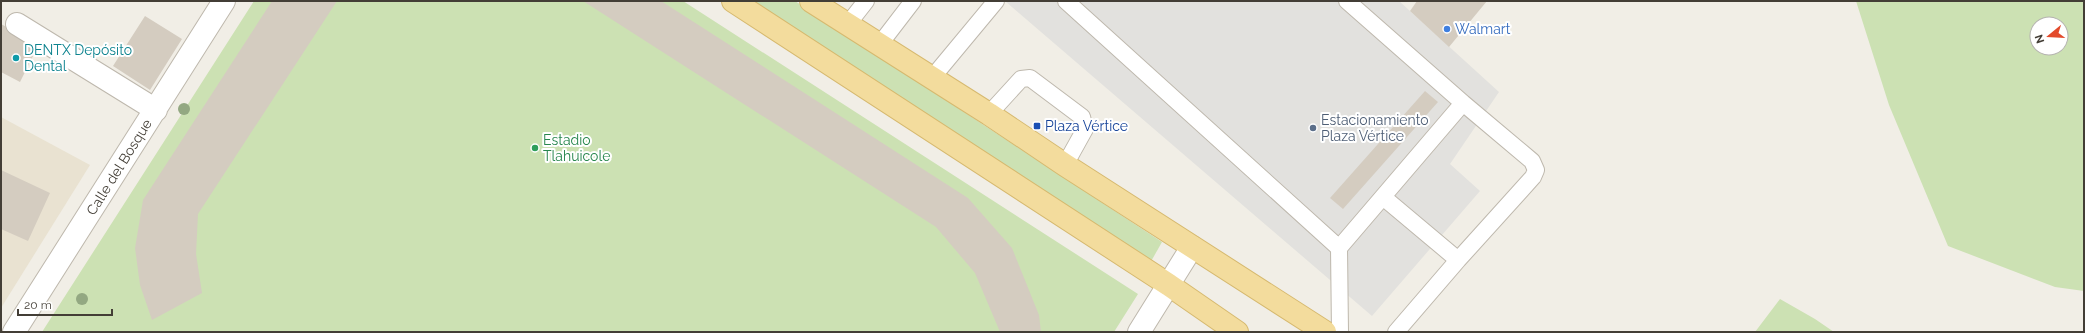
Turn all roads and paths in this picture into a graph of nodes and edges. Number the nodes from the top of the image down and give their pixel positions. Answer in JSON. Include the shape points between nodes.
{"nodes":[{"id":1,"x":224,"y":1,"type":"edge"},
{"id":2,"x":733,"y":1,"type":"edge"},
{"id":3,"x":812,"y":1,"type":"edge"},
{"id":4,"x":866,"y":1,"type":"edge"},
{"id":5,"x":913,"y":1,"type":"edge"},
{"id":6,"x":996,"y":1,"type":"edge"},
{"id":7,"x":1066,"y":1,"type":"edge"},
{"id":8,"x":1346,"y":1,"type":"edge"},
{"id":9,"x":17,"y":24,"type":"dead end"},
{"id":10,"x":848,"y":24,"type":"junction"},
{"id":11,"x":880,"y":44,"type":"junction"},
{"id":12,"x":932,"y":78,"type":"junction"},
{"id":13,"x":1464,"y":103,"type":"junction"},
{"id":14,"x":156,"y":110,"type":"junction"},
{"id":15,"x":989,"y":114,"type":"junction"},
{"id":16,"x":1065,"y":165,"type":"junction"},
{"id":17,"x":1383,"y":197,"type":"junction"},
{"id":18,"x":1192,"y":247,"type":"junction"},
{"id":19,"x":1339,"y":248,"type":"junction"},
{"id":20,"x":1458,"y":260,"type":"junction"},
{"id":21,"x":1169,"y":285,"type":"junction"},
{"id":22,"x":14,"y":332,"type":"edge"},
{"id":23,"x":1139,"y":332,"type":"edge"},
{"id":24,"x":1237,"y":332,"type":"edge"},
{"id":25,"x":1325,"y":332,"type":"edge"},
{"id":26,"x":1340,"y":332,"type":"edge"},
{"id":27,"x":1396,"y":332,"type":"edge"}],
"edges":[{"from":1,"to":14,"type":"street","name":"Calle del Bosque"},
{"from":2,"to":21,"type":"main road"},
{"from":3,"to":10,"type":"main road"},
{"from":4,"to":10,"type":"lane"},
{"from":5,"to":11,"type":"lane"},
{"from":6,"to":12,"type":"lane"},
{"from":7,"to":19,"type":"lane"},
{"from":8,"to":13,"type":"lane"},
{"from":9,"to":14,"type":"street"},
{"from":10,"to":11,"type":"main road"},
{"from":11,"to":12,"type":"main road"},
{"from":12,"to":15,"type":"main road"},
{"from":13,"to":17,"type":"lane"},
{"from":13,"to":20,"type":"lane","via":[[1532,162],[1536,170],[1533,177]]},
{"from":14,"to":22,"type":"street","name":"Calle del Bosque"},
{"from":15,"to":16,"type":"main road"},
{"from":15,"to":16,"type":"lane","via":[[1021,79],[1030,78],[1082,117],[1085,129]]},
{"from":16,"to":18,"type":"main road"},
{"from":17,"to":19,"type":"lane"},
{"from":17,"to":20,"type":"lane"},
{"from":18,"to":21,"type":"street"},
{"from":18,"to":25,"type":"main road"},
{"from":19,"to":26,"type":"lane"},
{"from":20,"to":27,"type":"lane"},
{"from":21,"to":23,"type":"street"},
{"from":21,"to":24,"type":"main road"}]}
